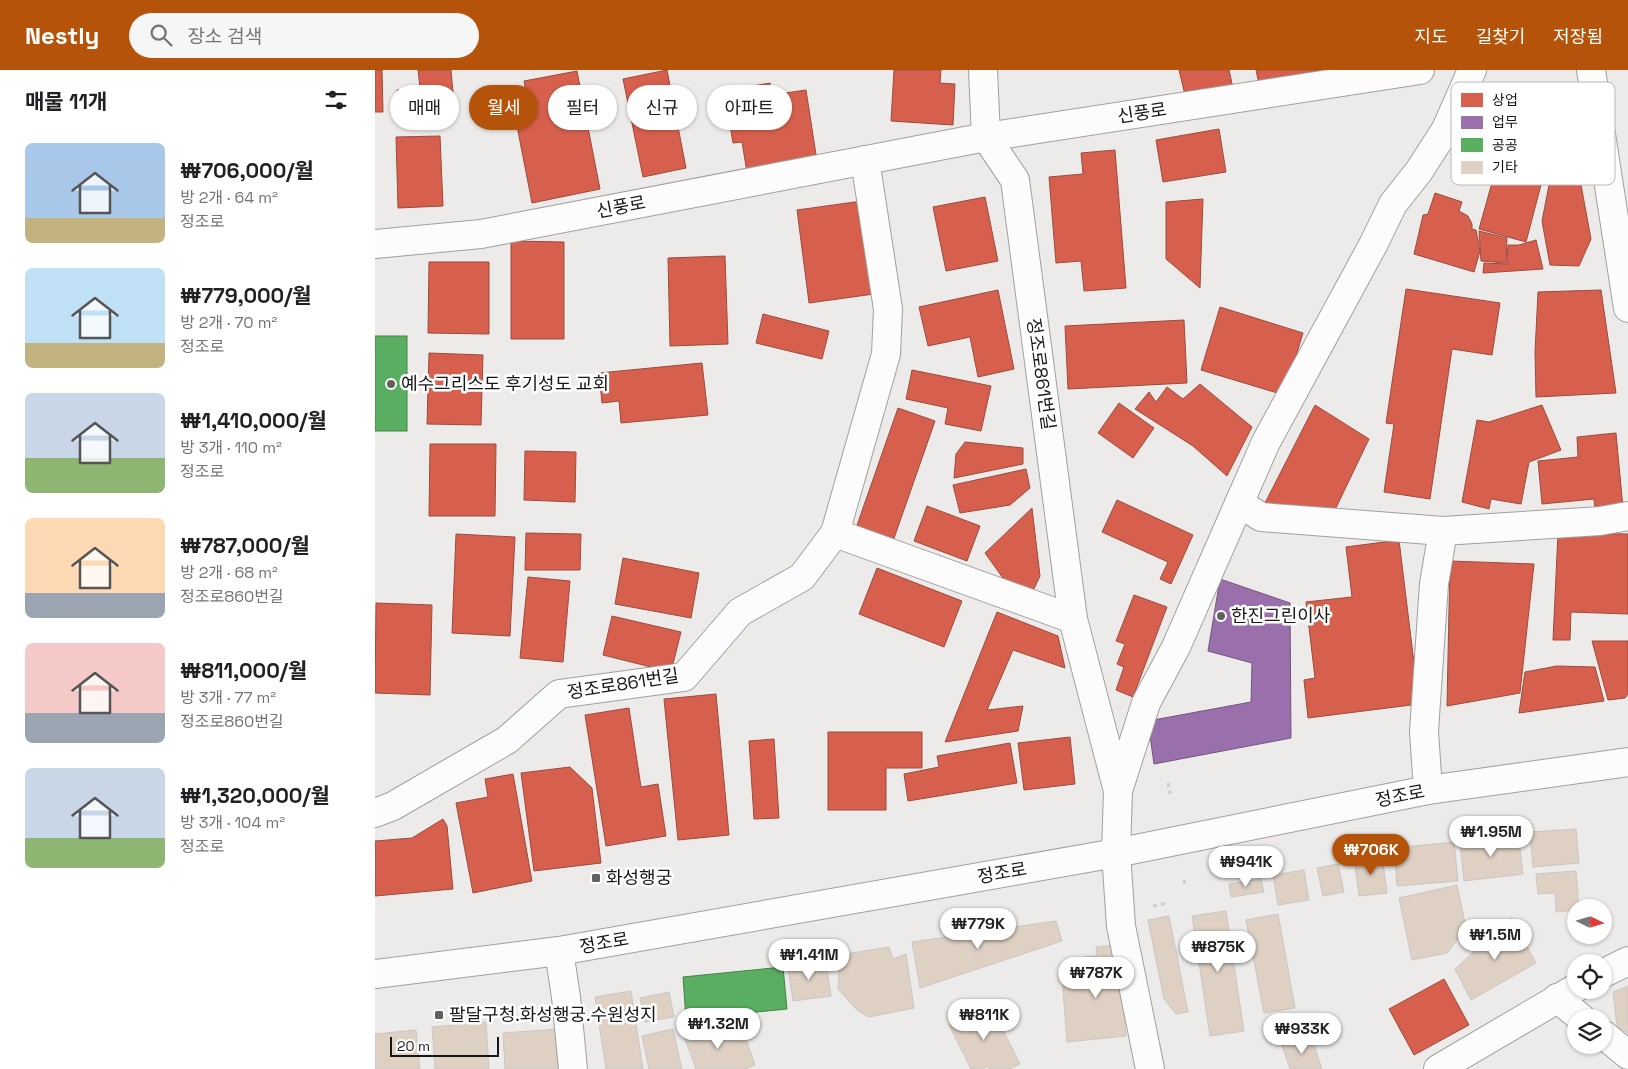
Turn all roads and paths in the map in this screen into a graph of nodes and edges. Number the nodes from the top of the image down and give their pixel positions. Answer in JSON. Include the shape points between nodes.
{"nodes":[{"id":1,"x":983,"y":70,"type":"edge"},
{"id":2,"x":1420,"y":70,"type":"edge"},
{"id":3,"x":1473,"y":70,"type":"edge"},
{"id":4,"x":1468,"y":82,"type":"edge"},
{"id":5,"x":1451,"y":118,"type":"edge"},
{"id":6,"x":986,"y":137,"type":"junction"},
{"id":7,"x":865,"y":160,"type":"junction"},
{"id":8,"x":1609,"y":185,"type":"edge"},
{"id":9,"x":375,"y":244,"type":"edge"},
{"id":10,"x":1628,"y":308,"type":"edge"},
{"id":11,"x":1239,"y":503,"type":"junction"},
{"id":12,"x":1628,"y":516,"type":"edge"},
{"id":13,"x":1443,"y":531,"type":"junction"},
{"id":14,"x":835,"y":534,"type":"junction"},
{"id":15,"x":1073,"y":619,"type":"junction"},
{"id":16,"x":1628,"y":762,"type":"edge"},
{"id":17,"x":1168,"y":783,"type":"dead end"},
{"id":18,"x":1428,"y":790,"type":"junction"},
{"id":19,"x":1118,"y":791,"type":"junction"},
{"id":20,"x":1170,"y":794,"type":"dead end"},
{"id":21,"x":375,"y":813,"type":"edge"},
{"id":22,"x":1116,"y":853,"type":"junction"},
{"id":23,"x":1183,"y":880,"type":"dead end"},
{"id":24,"x":1185,"y":886,"type":"dead end"},
{"id":25,"x":1167,"y":903,"type":"dead end"},
{"id":26,"x":1145,"y":908,"type":"dead end"},
{"id":27,"x":559,"y":951,"type":"junction"},
{"id":28,"x":1628,"y":960,"type":"edge"},
{"id":29,"x":1612,"y":969,"type":"edge"},
{"id":30,"x":375,"y":974,"type":"edge"},
{"id":31,"x":1566,"y":993,"type":"edge"},
{"id":32,"x":1576,"y":1009,"type":"edge"},
{"id":33,"x":1612,"y":1042,"type":"edge"},
{"id":34,"x":1628,"y":1055,"type":"edge"},
{"id":35,"x":573,"y":1069,"type":"edge"},
{"id":36,"x":1149,"y":1069,"type":"edge"},
{"id":37,"x":1438,"y":1069,"type":"edge"}],
"edges":[{"from":1,"to":6,"type":"street"},
{"from":2,"to":6,"type":"street","name":"신풍로"},
{"from":3,"to":4,"type":"street"},
{"from":5,"to":11,"type":"street","via":[[1419,171],[1393,204],[1266,442]]},
{"from":6,"to":7,"type":"street","name":"신풍로"},
{"from":6,"to":15,"type":"street","name":"정조로861번길","via":[[1015,180]]},
{"from":7,"to":9,"type":"street","name":"신풍로","via":[[481,234]]},
{"from":7,"to":14,"type":"street","via":[[888,310],[886,354]]},
{"from":8,"to":10,"type":"street"},
{"from":11,"to":13,"type":"street","via":[[1261,517]]},
{"from":11,"to":19,"type":"street","via":[[1176,647],[1146,703]]},
{"from":12,"to":13,"type":"street","via":[[1600,521]]},
{"from":13,"to":18,"type":"street","via":[[1434,584],[1425,731]]},
{"from":14,"to":15,"type":"street"},
{"from":14,"to":21,"type":"street","name":"정조로861번길","via":[[802,577],[740,612],[684,677],[559,694],[507,740],[393,806]]},
{"from":15,"to":19,"type":"street","name":"정조로861번길"},
{"from":16,"to":18,"type":"street","name":"정조로"},
{"from":17,"to":20,"type":"path"},
{"from":18,"to":22,"type":"street","name":"정조로"},
{"from":19,"to":22,"type":"street","name":"정조로861번길"},
{"from":22,"to":27,"type":"street","name":"정조로"},
{"from":22,"to":36,"type":"street","name":"정조로861번길","via":[[1121,926]]},
{"from":23,"to":24,"type":"path"},
{"from":25,"to":26,"type":"path"},
{"from":27,"to":30,"type":"street","name":"정조로"},
{"from":27,"to":35,"type":"street"},
{"from":28,"to":29,"type":"street"},
{"from":31,"to":32,"type":"street"},
{"from":31,"to":37,"type":"street"},
{"from":33,"to":34,"type":"street"}]}
